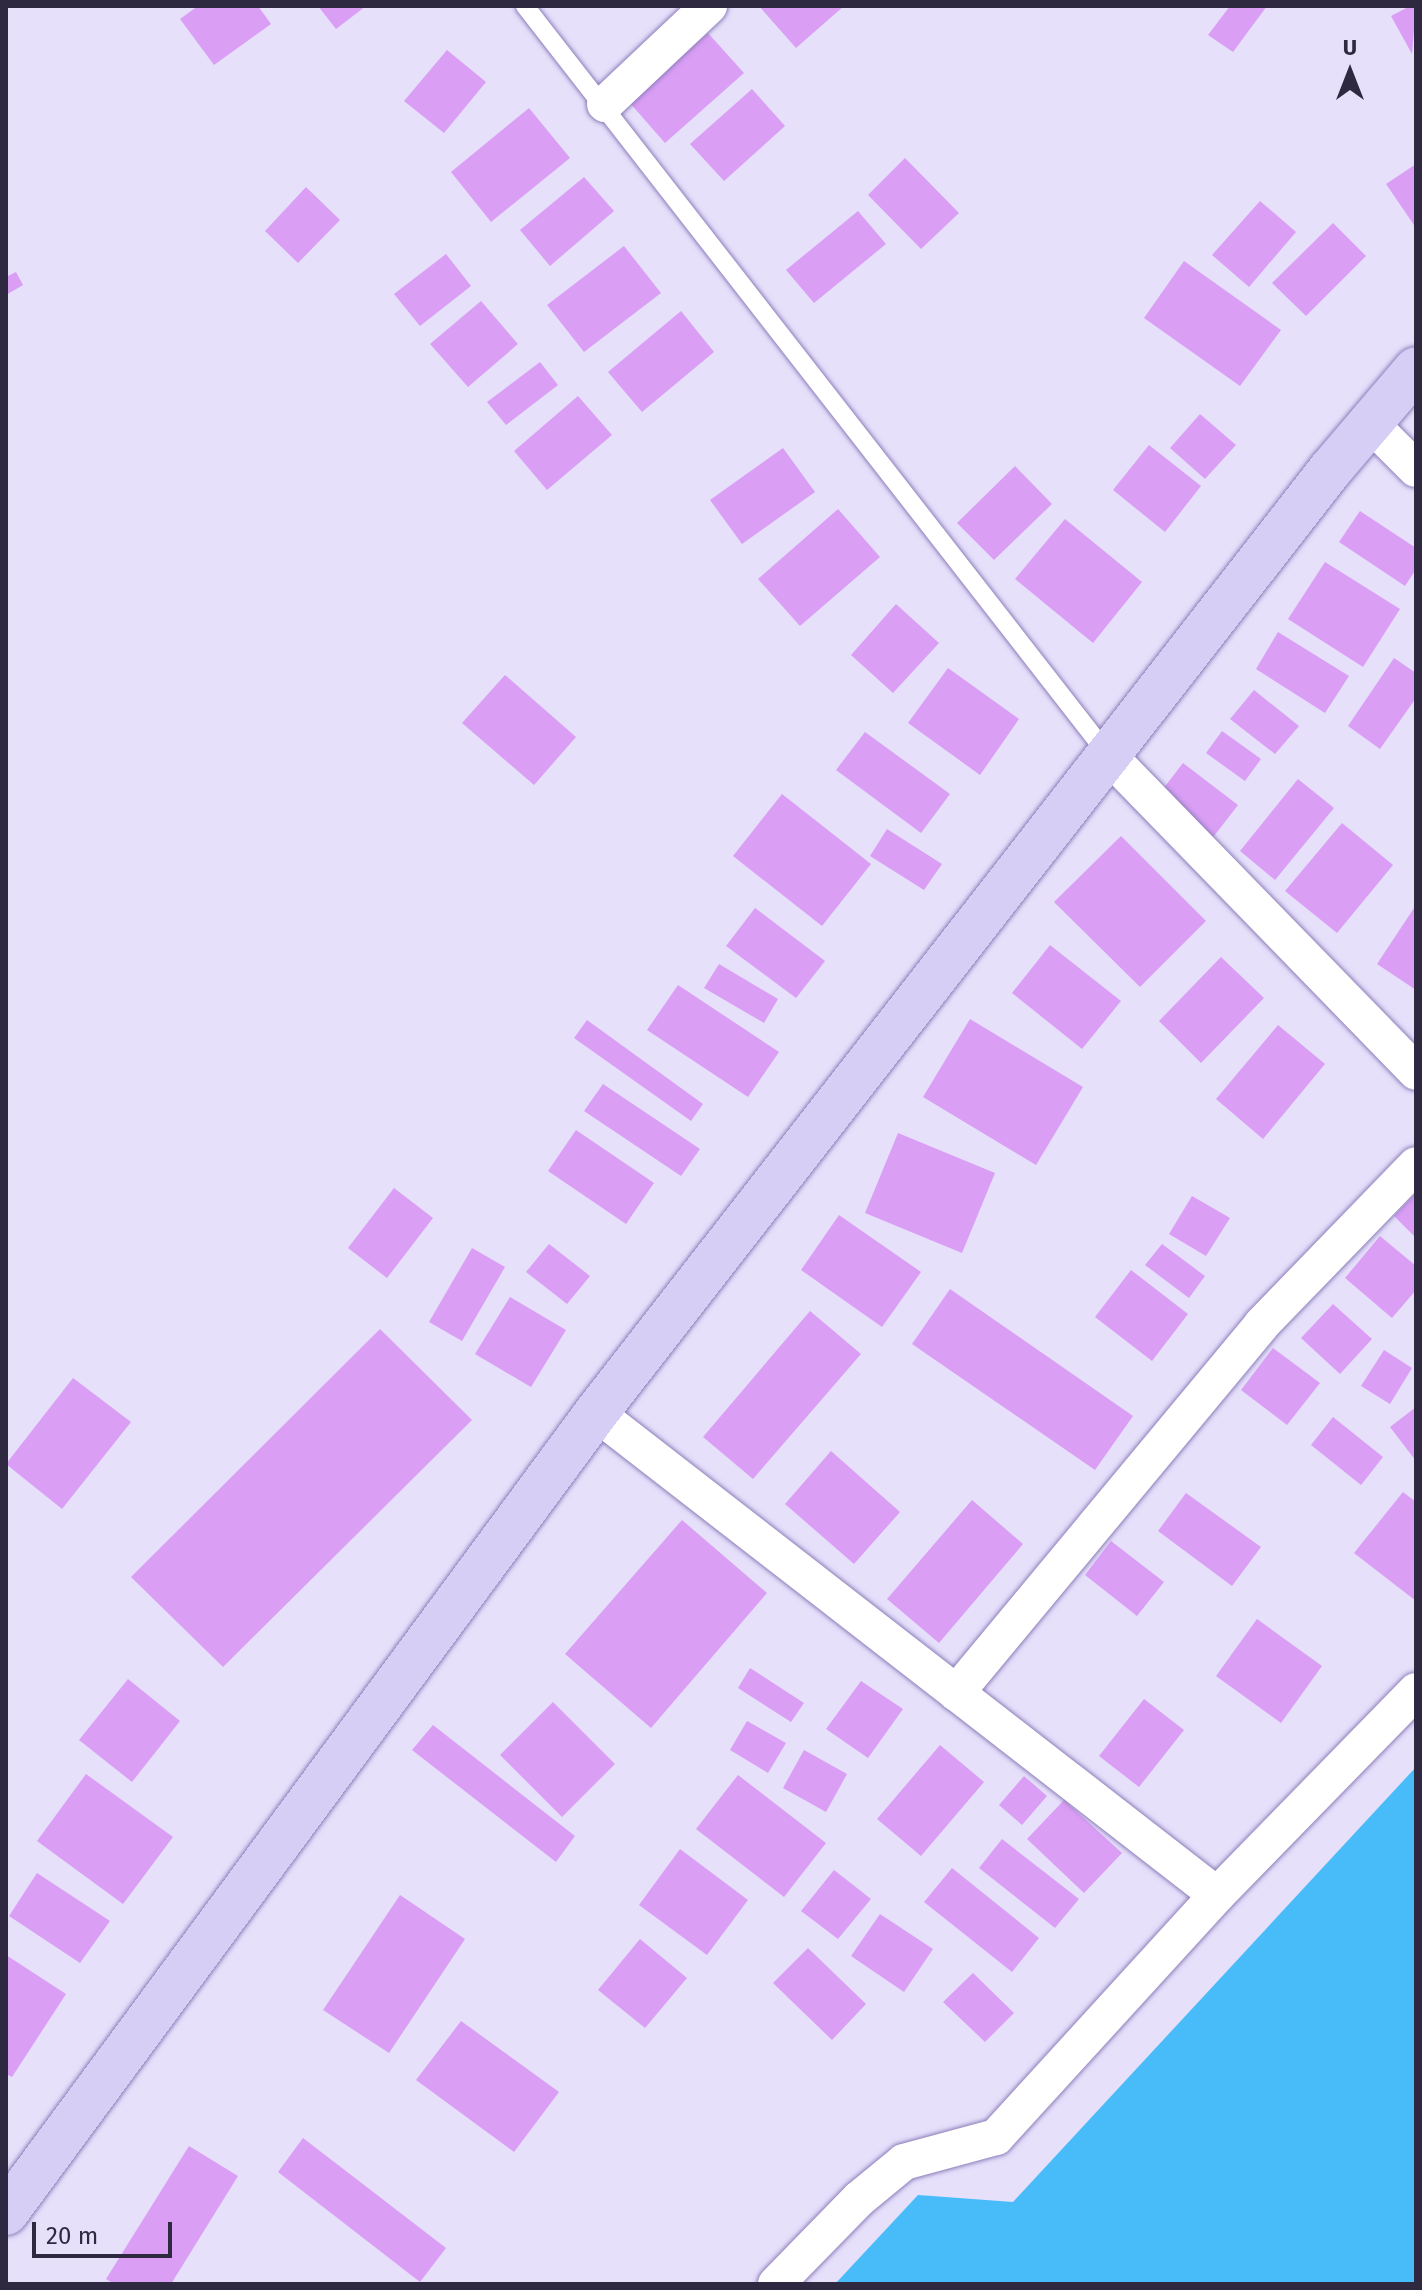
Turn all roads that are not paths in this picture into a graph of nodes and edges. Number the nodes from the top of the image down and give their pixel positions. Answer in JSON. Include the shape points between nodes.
{"nodes":[{"id":1,"x":525,"y":6,"type":"edge"},
{"id":2,"x":709,"y":6,"type":"edge"},
{"id":3,"x":605,"y":104,"type":"junction"},
{"id":4,"x":1416,"y":369,"type":"edge"},
{"id":5,"x":1370,"y":423,"type":"junction"},
{"id":6,"x":1416,"y":469,"type":"edge"},
{"id":7,"x":1110,"y":757,"type":"junction"},
{"id":8,"x":1416,"y":1072,"type":"edge"},
{"id":9,"x":1416,"y":1165,"type":"edge"},
{"id":10,"x":596,"y":1413,"type":"junction"},
{"id":11,"x":1416,"y":1691,"type":"edge"},
{"id":12,"x":956,"y":1693,"type":"junction"},
{"id":13,"x":1217,"y":1895,"type":"junction"},
{"id":14,"x":6,"y":2213,"type":"edge"},
{"id":15,"x":776,"y":2284,"type":"edge"}],
"edges":[{"from":1,"to":3,"type":"lane"},
{"from":2,"to":3,"type":"street"},
{"from":3,"to":7,"type":"lane"},
{"from":4,"to":5,"type":"highway"},
{"from":5,"to":6,"type":"street"},
{"from":5,"to":7,"type":"highway"},
{"from":7,"to":8,"type":"street"},
{"from":7,"to":10,"type":"highway"},
{"from":9,"to":12,"type":"street","via":[[1262,1324]]},
{"from":10,"to":12,"type":"street"},
{"from":10,"to":14,"type":"highway"},
{"from":11,"to":13,"type":"street"},
{"from":12,"to":13,"type":"street"},
{"from":13,"to":15,"type":"street","via":[[996,2137],[904,2162],[859,2199]]}]}
